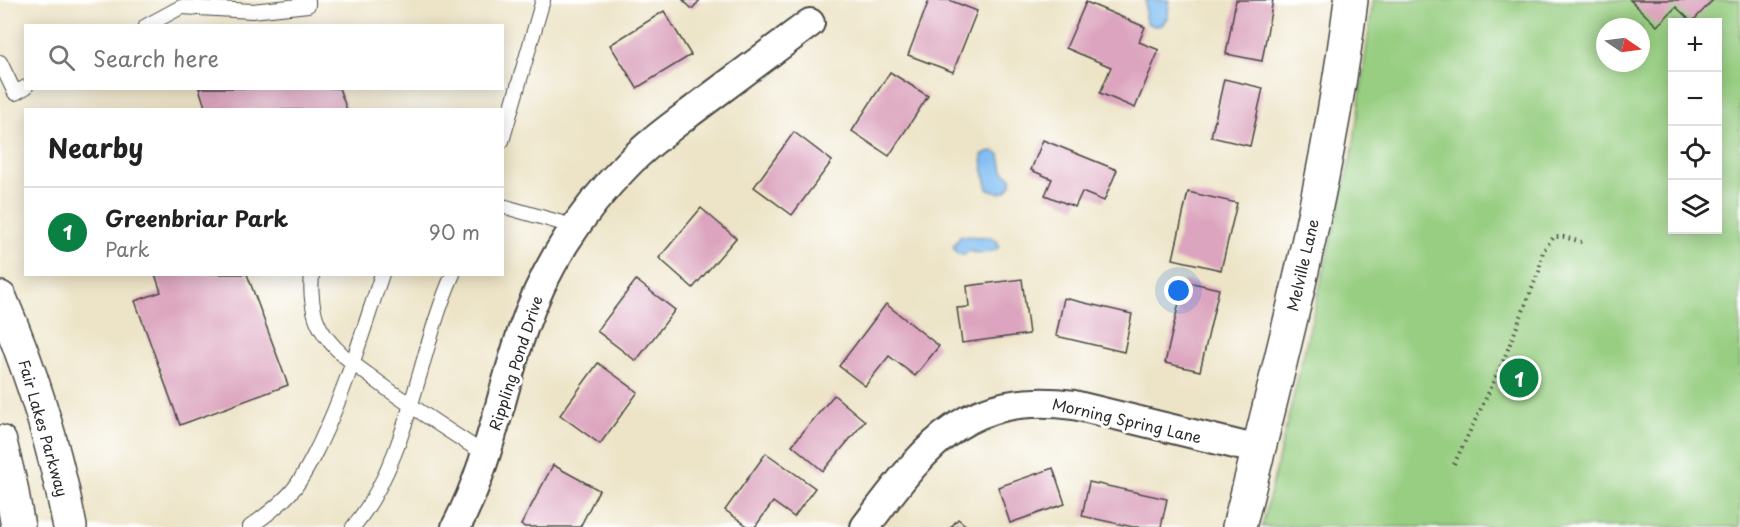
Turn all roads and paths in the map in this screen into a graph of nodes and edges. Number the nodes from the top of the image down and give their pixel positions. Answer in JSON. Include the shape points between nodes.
{"nodes":[{"id":1,"x":308,"y":0,"type":"edge"},
{"id":2,"x":543,"y":0,"type":"edge"},
{"id":3,"x":1351,"y":0,"type":"edge"},
{"id":4,"x":182,"y":4,"type":"edge"},
{"id":5,"x":810,"y":23,"type":"dead end"},
{"id":6,"x":149,"y":24,"type":"edge"},
{"id":7,"x":0,"y":62,"type":"edge"},
{"id":8,"x":24,"y":88,"type":"edge"},
{"id":9,"x":504,"y":134,"type":"edge"},
{"id":10,"x":504,"y":207,"type":"edge"},
{"id":11,"x":576,"y":227,"type":"junction"},
{"id":12,"x":1585,"y":243,"type":"dead end"},
{"id":13,"x":312,"y":276,"type":"edge"},
{"id":14,"x":381,"y":276,"type":"edge"},
{"id":15,"x":452,"y":276,"type":"edge"},
{"id":16,"x":0,"y":298,"type":"edge"},
{"id":17,"x":352,"y":363,"type":"junction"},
{"id":18,"x":410,"y":406,"type":"junction"},
{"id":19,"x":0,"y":442,"type":"edge"},
{"id":20,"x":1258,"y":450,"type":"junction"},
{"id":21,"x":485,"y":454,"type":"junction"},
{"id":22,"x":1454,"y":464,"type":"dead end"},
{"id":23,"x":18,"y":527,"type":"edge"},
{"id":24,"x":70,"y":527,"type":"edge"},
{"id":25,"x":250,"y":527,"type":"edge"},
{"id":26,"x":353,"y":527,"type":"edge"},
{"id":27,"x":456,"y":527,"type":"edge"},
{"id":28,"x":865,"y":527,"type":"edge"},
{"id":29,"x":1239,"y":527,"type":"edge"}],
"edges":[{"from":1,"to":4,"type":"lane","via":[[308,5],[252,10]]},
{"from":2,"to":9,"type":"lane"},
{"from":3,"to":20,"type":"street","name":"Melville Lane","via":[[1335,115],[1319,193]]},
{"from":4,"to":6,"type":"lane"},
{"from":5,"to":11,"type":"street","name":"Rippling Pond Drive","via":[[659,136],[627,165]]},
{"from":7,"to":8,"type":"lane","via":[[15,93]]},
{"from":10,"to":11,"type":"lane"},
{"from":11,"to":21,"type":"street","name":"Rippling Pond Drive","via":[[546,276],[523,329]]},
{"from":12,"to":22,"type":"path","via":[[1554,237],[1543,251],[1539,272],[1500,369]]},
{"from":13,"to":17,"type":"lane","via":[[313,303],[320,327]]},
{"from":14,"to":17,"type":"lane"},
{"from":15,"to":18,"type":"lane"},
{"from":16,"to":24,"type":"street","name":"Fair Lakes Parkway","via":[[36,388]]},
{"from":17,"to":18,"type":"lane"},
{"from":17,"to":25,"type":"lane","via":[[327,429],[293,490]]},
{"from":18,"to":21,"type":"lane"},
{"from":18,"to":26,"type":"lane","via":[[386,476]]},
{"from":19,"to":23,"type":"street"},
{"from":20,"to":28,"type":"street","name":"Morning Spring Lane","via":[[1074,405],[1046,402],[1005,406],[956,426],[931,445]]},
{"from":20,"to":29,"type":"street","name":"Melville Lane"},
{"from":21,"to":27,"type":"street","name":"Rippling Pond Drive"}]}
